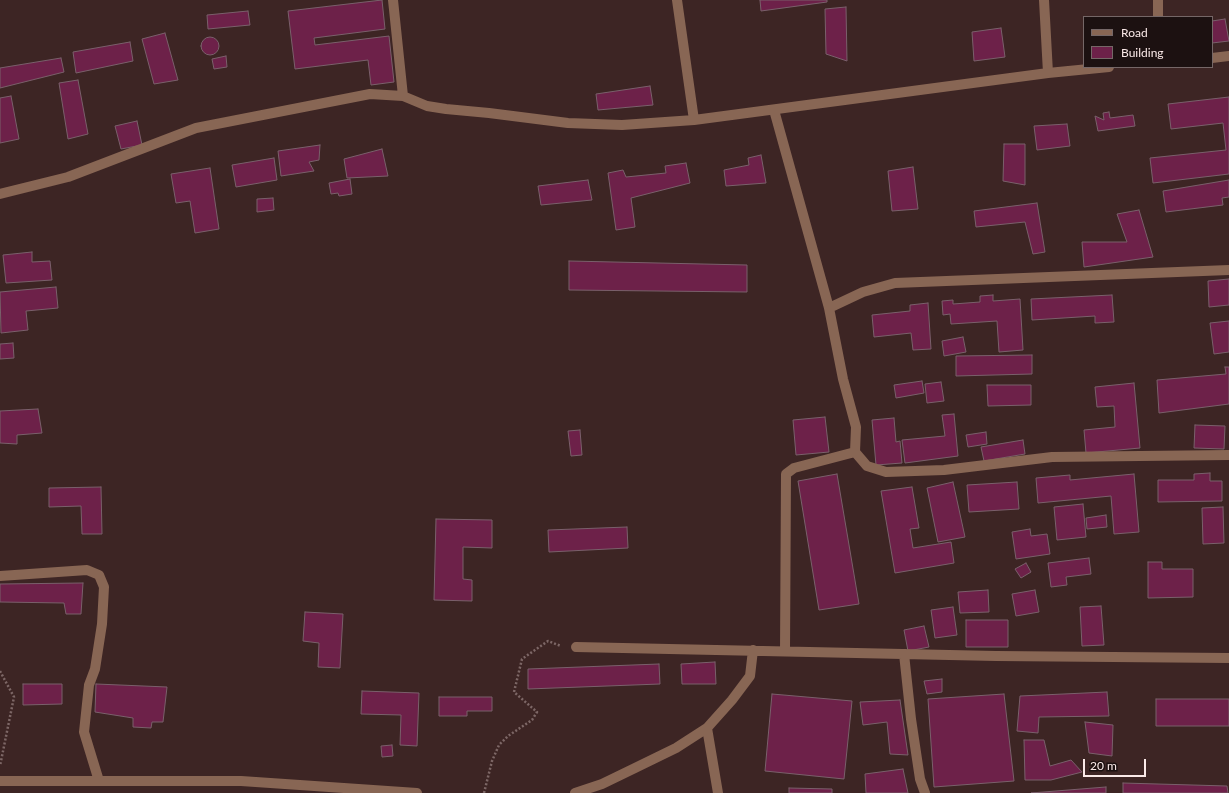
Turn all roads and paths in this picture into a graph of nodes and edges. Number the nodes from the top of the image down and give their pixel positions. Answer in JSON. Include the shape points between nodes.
{"nodes":[{"id":1,"x":393,"y":0,"type":"edge"},
{"id":2,"x":677,"y":0,"type":"edge"},
{"id":3,"x":1044,"y":0,"type":"edge"},
{"id":4,"x":1158,"y":0,"type":"edge"},
{"id":5,"x":1158,"y":16,"type":"edge"},
{"id":6,"x":1229,"y":56,"type":"edge"},
{"id":7,"x":1213,"y":58,"type":"edge"},
{"id":8,"x":1099,"y":68,"type":"edge"},
{"id":9,"x":1048,"y":73,"type":"junction"},
{"id":10,"x":403,"y":96,"type":"junction"},
{"id":11,"x":774,"y":110,"type":"junction"},
{"id":12,"x":694,"y":120,"type":"junction"},
{"id":13,"x":0,"y":194,"type":"edge"},
{"id":14,"x":1229,"y":270,"type":"edge"},
{"id":15,"x":829,"y":308,"type":"junction"},
{"id":16,"x":855,"y":452,"type":"junction"},
{"id":17,"x":1229,"y":455,"type":"edge"},
{"id":18,"x":0,"y":576,"type":"edge"},
{"id":19,"x":576,"y":647,"type":"joint"},
{"id":20,"x":753,"y":650,"type":"junction"},
{"id":21,"x":785,"y":651,"type":"junction"},
{"id":22,"x":904,"y":654,"type":"junction"},
{"id":23,"x":1229,"y":658,"type":"edge"},
{"id":24,"x":0,"y":671,"type":"edge"},
{"id":25,"x":707,"y":728,"type":"junction"},
{"id":26,"x":0,"y":768,"type":"edge"},
{"id":27,"x":0,"y":781,"type":"edge"},
{"id":28,"x":99,"y":781,"type":"junction"},
{"id":29,"x":417,"y":793,"type":"edge"},
{"id":30,"x":484,"y":793,"type":"edge"},
{"id":31,"x":575,"y":793,"type":"edge"},
{"id":32,"x":718,"y":793,"type":"edge"},
{"id":33,"x":925,"y":793,"type":"edge"}],
"edges":[{"from":1,"to":10,"type":"street"},
{"from":2,"to":12,"type":"street"},
{"from":3,"to":9,"type":"street"},
{"from":4,"to":5,"type":"street"},
{"from":6,"to":7,"type":"street"},
{"from":8,"to":9,"type":"street"},
{"from":9,"to":11,"type":"street"},
{"from":10,"to":12,"type":"street","via":[[427,106],[568,123],[622,125]]},
{"from":10,"to":13,"type":"street","via":[[370,94],[196,128],[68,177]]},
{"from":11,"to":12,"type":"street"},
{"from":11,"to":15,"type":"street"},
{"from":14,"to":15,"type":"street","via":[[895,283],[863,292]]},
{"from":15,"to":16,"type":"street","via":[[843,379],[856,426]]},
{"from":16,"to":17,"type":"street","via":[[867,466],[886,472],[944,470],[1052,457]]},
{"from":16,"to":21,"type":"street","via":[[794,468],[786,474]]},
{"from":18,"to":28,"type":"street","via":[[87,570],[99,575],[104,587],[102,624],[95,669],[89,685],[84,732]]},
{"from":19,"to":20,"type":"street"},
{"from":19,"to":30,"type":"path","via":[[548,641],[522,659],[514,692],[537,712],[532,720],[499,745]]},
{"from":20,"to":21,"type":"street"},
{"from":20,"to":25,"type":"street","via":[[750,676]]},
{"from":21,"to":22,"type":"street"},
{"from":22,"to":23,"type":"street"},
{"from":22,"to":33,"type":"street","via":[[910,718],[920,779]]},
{"from":24,"to":26,"type":"path","via":[[14,697]]},
{"from":25,"to":31,"type":"street","via":[[676,748],[602,784]]},
{"from":25,"to":32,"type":"street"},
{"from":27,"to":28,"type":"street"},
{"from":28,"to":29,"type":"street","via":[[241,781]]}]}
